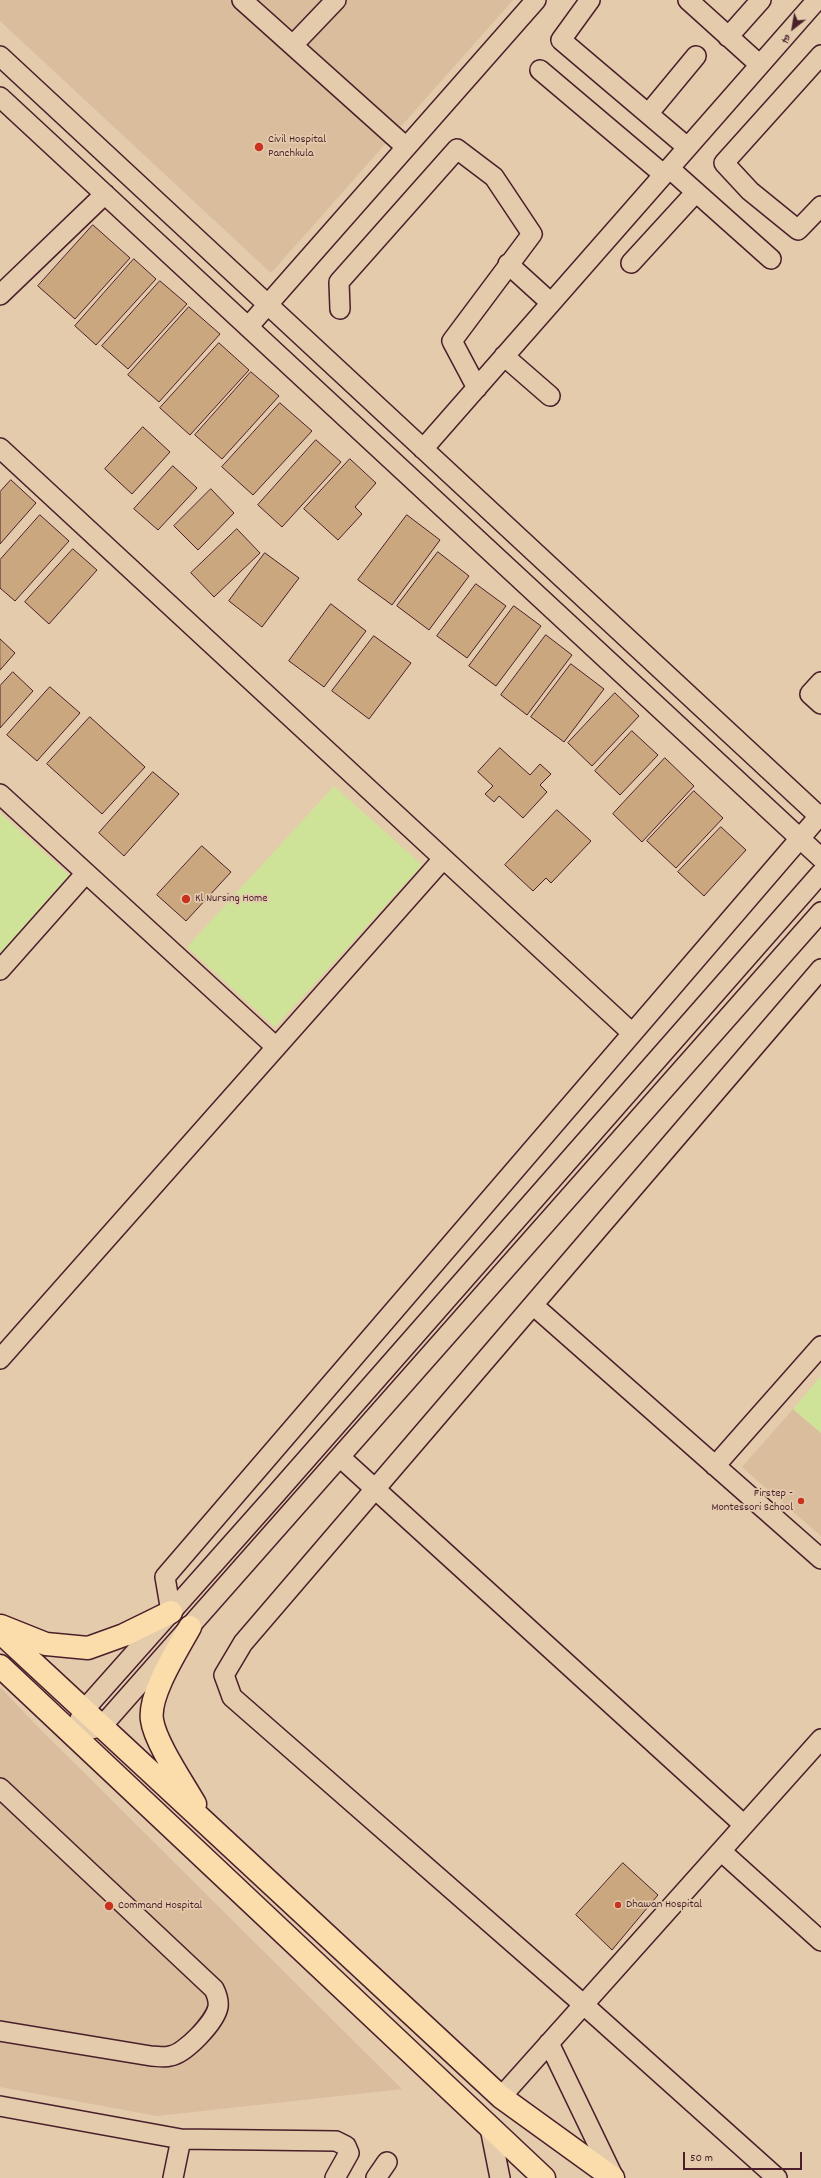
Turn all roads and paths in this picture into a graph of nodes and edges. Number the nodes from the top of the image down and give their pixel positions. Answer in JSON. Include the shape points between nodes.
{"nodes":[{"id":1,"x":242,"y":0,"type":"edge"},
{"id":2,"x":336,"y":0,"type":"edge"},
{"id":3,"x":536,"y":0,"type":"edge"},
{"id":4,"x":590,"y":0,"type":"edge"},
{"id":5,"x":688,"y":0,"type":"edge"},
{"id":6,"x":761,"y":0,"type":"edge"},
{"id":7,"x":819,"y":0,"type":"edge"},
{"id":8,"x":728,"y":37,"type":"junction"},
{"id":9,"x":293,"y":45,"type":"junction"},
{"id":10,"x":821,"y":55,"type":"edge"},
{"id":11,"x":0,"y":56,"type":"edge"},
{"id":12,"x":696,"y":56,"type":"dead end"},
{"id":13,"x":760,"y":65,"type":"junction"},
{"id":14,"x":540,"y":70,"type":"dead end"},
{"id":15,"x":0,"y":96,"type":"edge"},
{"id":16,"x":648,"y":114,"type":"junction"},
{"id":17,"x":406,"y":147,"type":"junction"},
{"id":18,"x":687,"y":147,"type":"junction"},
{"id":19,"x":666,"y":171,"type":"junction"},
{"id":20,"x":696,"y":192,"type":"junction"},
{"id":21,"x":105,"y":194,"type":"junction"},
{"id":22,"x":821,"y":206,"type":"edge"},
{"id":23,"x":771,"y":259,"type":"dead end"},
{"id":24,"x":631,"y":263,"type":"dead end"},
{"id":25,"x":508,"y":264,"type":"junction"},
{"id":26,"x":0,"y":295,"type":"edge"},
{"id":27,"x":551,"y":303,"type":"junction"},
{"id":28,"x":268,"y":304,"type":"junction"},
{"id":29,"x":340,"y":309,"type":"dead end"},
{"id":30,"x":248,"y":327,"type":"junction"},
{"id":31,"x":504,"y":356,"type":"junction"},
{"id":32,"x":477,"y":388,"type":"junction"},
{"id":33,"x":550,"y":396,"type":"dead end"},
{"id":34,"x":0,"y":448,"type":"edge"},
{"id":35,"x":423,"y":449,"type":"junction"},
{"id":36,"x":821,"y":682,"type":"edge"},
{"id":37,"x":821,"y":704,"type":"edge"},
{"id":38,"x":0,"y":794,"type":"edge"},
{"id":39,"x":820,"y":816,"type":"edge"},
{"id":40,"x":800,"y":838,"type":"junction"},
{"id":41,"x":821,"y":858,"type":"edge"},
{"id":42,"x":443,"y":859,"type":"junction"},
{"id":43,"x":86,"y":873,"type":"junction"},
{"id":44,"x":821,"y":873,"type":"edge"},
{"id":45,"x":821,"y":912,"type":"edge"},
{"id":46,"x":821,"y":968,"type":"edge"},
{"id":47,"x":0,"y":970,"type":"edge"},
{"id":48,"x":632,"y":1033,"type":"junction"},
{"id":49,"x":276,"y":1047,"type":"junction"},
{"id":50,"x":533,"y":1304,"type":"junction"},
{"id":51,"x":821,"y":1346,"type":"edge"},
{"id":52,"x":0,"y":1359,"type":"edge"},
{"id":53,"x":340,"y":1457,"type":"junction"},
{"id":54,"x":715,"y":1466,"type":"junction"},
{"id":55,"x":375,"y":1489,"type":"junction"},
{"id":56,"x":821,"y":1559,"type":"edge"},
{"id":57,"x":171,"y":1612,"type":"junction"},
{"id":58,"x":0,"y":1626,"type":"edge"},
{"id":59,"x":190,"y":1627,"type":"junction"},
{"id":60,"x":0,"y":1632,"type":"edge"},
{"id":61,"x":0,"y":1666,"type":"edge"},
{"id":62,"x":84,"y":1710,"type":"junction"},
{"id":63,"x":102,"y":1726,"type":"junction"},
{"id":64,"x":73,"y":1735,"type":"junction"},
{"id":65,"x":821,"y":1739,"type":"edge"},
{"id":66,"x":0,"y":1788,"type":"edge"},
{"id":67,"x":208,"y":1824,"type":"junction"},
{"id":68,"x":744,"y":1825,"type":"junction"},
{"id":69,"x":721,"y":1852,"type":"junction"},
{"id":70,"x":821,"y":1941,"type":"edge"},
{"id":71,"x":584,"y":2005,"type":"junction"},
{"id":72,"x":0,"y":2031,"type":"edge"},
{"id":73,"x":549,"y":2044,"type":"junction"},
{"id":74,"x":501,"y":2097,"type":"junction"},
{"id":75,"x":0,"y":2106,"type":"edge"},
{"id":76,"x":490,"y":2128,"type":"junction"},
{"id":77,"x":181,"y":2139,"type":"junction"},
{"id":78,"x":387,"y":2162,"type":"dead end"},
{"id":79,"x":173,"y":2178,"type":"edge"},
{"id":80,"x":335,"y":2178,"type":"edge"},
{"id":81,"x":376,"y":2178,"type":"edge"},
{"id":82,"x":500,"y":2178,"type":"edge"},
{"id":83,"x":544,"y":2178,"type":"edge"},
{"id":84,"x":613,"y":2178,"type":"edge"},
{"id":85,"x":777,"y":2178,"type":"edge"}],
"edges":[{"from":1,"to":9,"type":"street"},
{"from":2,"to":9,"type":"street"},
{"from":3,"to":17,"type":"street"},
{"from":4,"to":16,"type":"street","via":[[561,40]]},
{"from":5,"to":8,"type":"street"},
{"from":6,"to":8,"type":"street"},
{"from":7,"to":13,"type":"street"},
{"from":8,"to":13,"type":"street"},
{"from":9,"to":17,"type":"street"},
{"from":10,"to":22,"type":"street","via":[[724,163],[750,191],[798,230]]},
{"from":11,"to":28,"type":"street"},
{"from":12,"to":16,"type":"street"},
{"from":13,"to":18,"type":"street"},
{"from":14,"to":19,"type":"street"},
{"from":15,"to":21,"type":"street"},
{"from":16,"to":18,"type":"street"},
{"from":17,"to":28,"type":"street"},
{"from":18,"to":19,"type":"street"},
{"from":19,"to":20,"type":"street"},
{"from":19,"to":27,"type":"street"},
{"from":20,"to":23,"type":"street"},
{"from":20,"to":24,"type":"street"},
{"from":21,"to":26,"type":"street"},
{"from":21,"to":30,"type":"street"},
{"from":25,"to":27,"type":"street"},
{"from":25,"to":29,"type":"street","via":[[532,234],[494,178],[457,149],[339,282]]},
{"from":25,"to":32,"type":"street","via":[[452,341]]},
{"from":27,"to":31,"type":"street"},
{"from":28,"to":30,"type":"street"},
{"from":28,"to":35,"type":"street"},
{"from":30,"to":40,"type":"street"},
{"from":31,"to":32,"type":"street"},
{"from":31,"to":33,"type":"street"},
{"from":32,"to":35,"type":"street"},
{"from":34,"to":42,"type":"street"},
{"from":35,"to":39,"type":"street"},
{"from":36,"to":37,"type":"street","via":[[810,694]]},
{"from":38,"to":43,"type":"street"},
{"from":39,"to":40,"type":"street"},
{"from":40,"to":41,"type":"street"},
{"from":40,"to":48,"type":"street"},
{"from":42,"to":48,"type":"street"},
{"from":42,"to":49,"type":"street"},
{"from":43,"to":47,"type":"street"},
{"from":43,"to":49,"type":"street"},
{"from":44,"to":57,"type":"street"},
{"from":45,"to":53,"type":"street"},
{"from":46,"to":50,"type":"street"},
{"from":48,"to":57,"type":"street","via":[[165,1577]]},
{"from":49,"to":52,"type":"street"},
{"from":50,"to":54,"type":"street"},
{"from":50,"to":55,"type":"street"},
{"from":51,"to":54,"type":"street"},
{"from":53,"to":55,"type":"street"},
{"from":53,"to":59,"type":"street"},
{"from":54,"to":56,"type":"street"},
{"from":55,"to":68,"type":"street"},
{"from":55,"to":71,"type":"street","via":[[243,1643],[224,1675],[232,1697]]},
{"from":57,"to":58,"type":"main road","via":[[124,1635],[88,1648],[46,1644]]},
{"from":57,"to":62,"type":"street"},
{"from":59,"to":63,"type":"street"},
{"from":59,"to":67,"type":"main road","via":[[155,1694],[152,1719],[164,1750]]},
{"from":60,"to":62,"type":"main road"},
{"from":61,"to":64,"type":"main road"},
{"from":62,"to":63,"type":"main road"},
{"from":62,"to":64,"type":"street"},
{"from":63,"to":64,"type":"street"},
{"from":63,"to":67,"type":"main road"},
{"from":64,"to":76,"type":"main road"},
{"from":65,"to":68,"type":"street"},
{"from":66,"to":72,"type":"street","via":[[214,1989],[218,1999],[218,2008],[210,2023],[184,2050],[170,2056],[151,2056]]},
{"from":67,"to":74,"type":"main road"},
{"from":68,"to":69,"type":"street"},
{"from":69,"to":70,"type":"street"},
{"from":69,"to":71,"type":"street"},
{"from":71,"to":73,"type":"street"},
{"from":71,"to":85,"type":"street"},
{"from":73,"to":74,"type":"street"},
{"from":73,"to":84,"type":"street"},
{"from":74,"to":84,"type":"main road"},
{"from":75,"to":77,"type":"street"},
{"from":76,"to":82,"type":"street"},
{"from":76,"to":83,"type":"main road"},
{"from":77,"to":79,"type":"street"},
{"from":77,"to":80,"type":"street","via":[[336,2141],[346,2146],[349,2153]]},
{"from":78,"to":81,"type":"street"}]}
